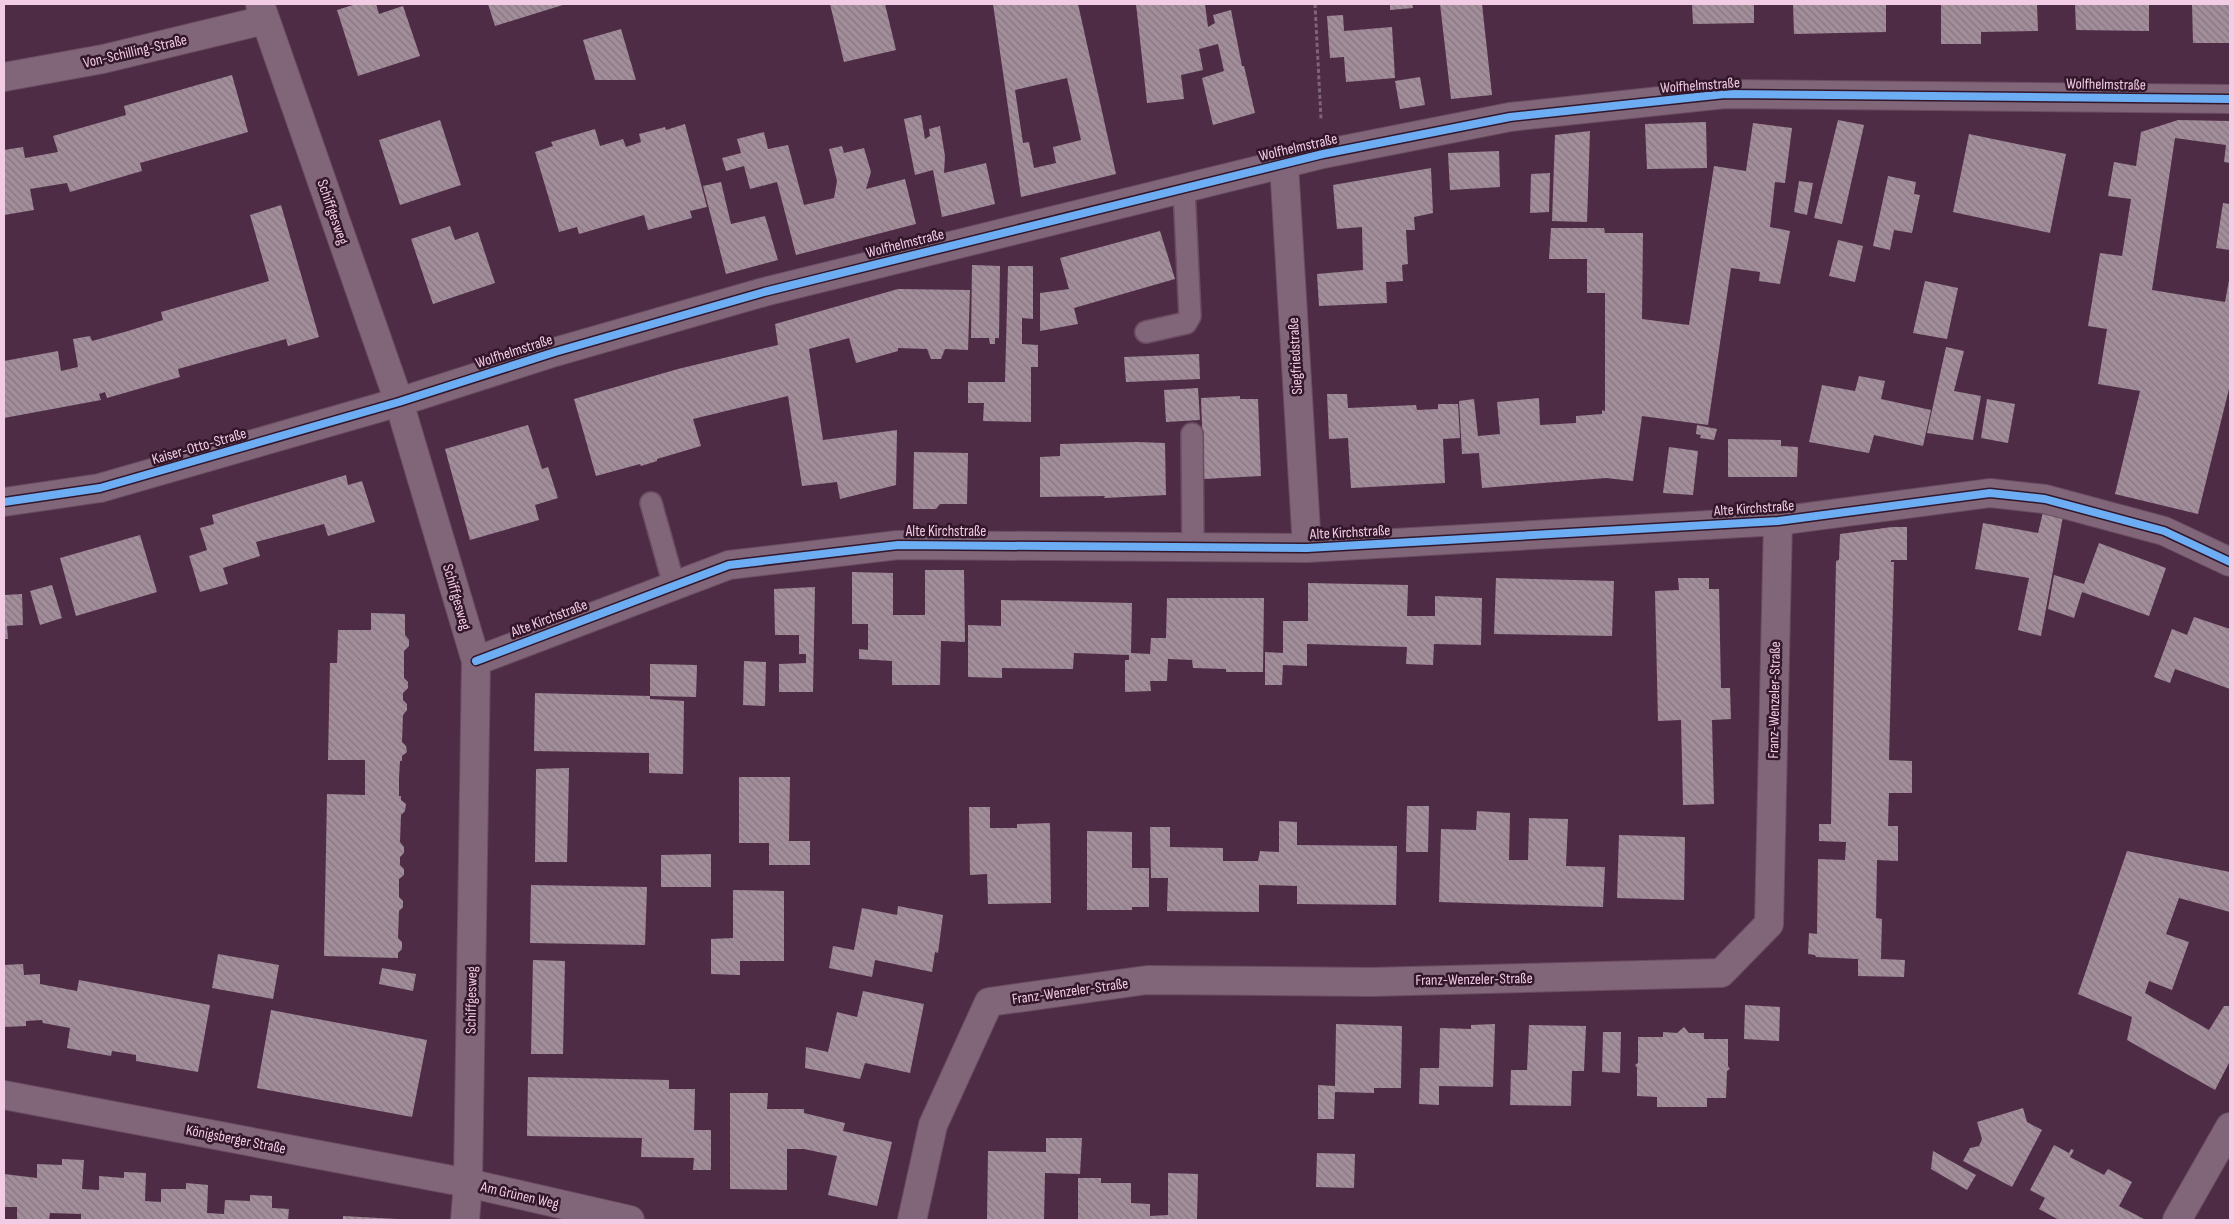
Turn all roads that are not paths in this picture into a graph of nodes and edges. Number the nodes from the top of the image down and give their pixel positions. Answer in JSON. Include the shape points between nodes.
{"nodes":[{"id":1,"x":263,"y":12,"type":"edge"},
{"id":2,"x":4,"y":77,"type":"edge"},
{"id":3,"x":2230,"y":99,"type":"edge"},
{"id":4,"x":1284,"y":164,"type":"junction"},
{"id":5,"x":1184,"y":189,"type":"junction"},
{"id":6,"x":1146,"y":332,"type":"dead end"},
{"id":7,"x":399,"y":402,"type":"junction"},
{"id":8,"x":1192,"y":434,"type":"dead end"},
{"id":9,"x":4,"y":502,"type":"edge"},
{"id":10,"x":651,"y":503,"type":"dead end"},
{"id":11,"x":1778,"y":521,"type":"junction"},
{"id":12,"x":1193,"y":547,"type":"junction"},
{"id":13,"x":1307,"y":548,"type":"junction"},
{"id":14,"x":2230,"y":562,"type":"edge"},
{"id":15,"x":674,"y":585,"type":"junction"},
{"id":16,"x":476,"y":660,"type":"junction"},
{"id":17,"x":4,"y":1095,"type":"edge"},
{"id":18,"x":2230,"y":1128,"type":"edge"},
{"id":19,"x":468,"y":1183,"type":"junction"},
{"id":20,"x":465,"y":1220,"type":"edge"},
{"id":21,"x":630,"y":1220,"type":"edge"},
{"id":22,"x":912,"y":1220,"type":"edge"},
{"id":23,"x":2177,"y":1220,"type":"edge"}],
"edges":[{"from":1,"to":2,"type":"street","name":"Von-Schilling-Straße","via":[[103,59]]},
{"from":1,"to":7,"type":"street","name":"Schiffgesweg"},
{"from":3,"to":4,"type":"street","name":"Wolfhelmstraße","via":[[1725,94],[1510,117]]},
{"from":4,"to":5,"type":"street","name":"Wolfhelmstraße"},
{"from":4,"to":13,"type":"street","name":"Siegfriedstraße"},
{"from":5,"to":6,"type":"lane","via":[[1190,316],[1186,323]]},
{"from":5,"to":7,"type":"street","name":"Wolfhelmstraße","via":[[764,292],[555,352]]},
{"from":7,"to":9,"type":"street","name":"Kaiser-Otto-Straße","via":[[100,488]]},
{"from":7,"to":16,"type":"street","name":"Schiffgesweg"},
{"from":8,"to":12,"type":"lane"},
{"from":10,"to":15,"type":"lane"},
{"from":11,"to":13,"type":"street","name":"Alte Kirchstraße"},
{"from":11,"to":14,"type":"street","name":"Alte Kirchstraße","via":[[1990,493],[2045,500],[2164,531]]},
{"from":11,"to":22,"type":"street","name":"Franz-Wenzeler-Straße","via":[[1769,924],[1720,973],[1371,982],[1147,980],[988,1002],[932,1126]]},
{"from":12,"to":13,"type":"street","name":"Alte Kirchstraße"},
{"from":12,"to":15,"type":"street","name":"Alte Kirchstraße","via":[[898,545],[729,565]]},
{"from":15,"to":16,"type":"street","name":"Alte Kirchstraße"},
{"from":16,"to":19,"type":"street","name":"Schiffgesweg"},
{"from":17,"to":19,"type":"street","name":"Königsberger Straße"},
{"from":18,"to":23,"type":"street"},
{"from":19,"to":20,"type":"street","name":"Schiffgesweg"},
{"from":19,"to":21,"type":"street","name":"Am Grünen Weg"}]}
